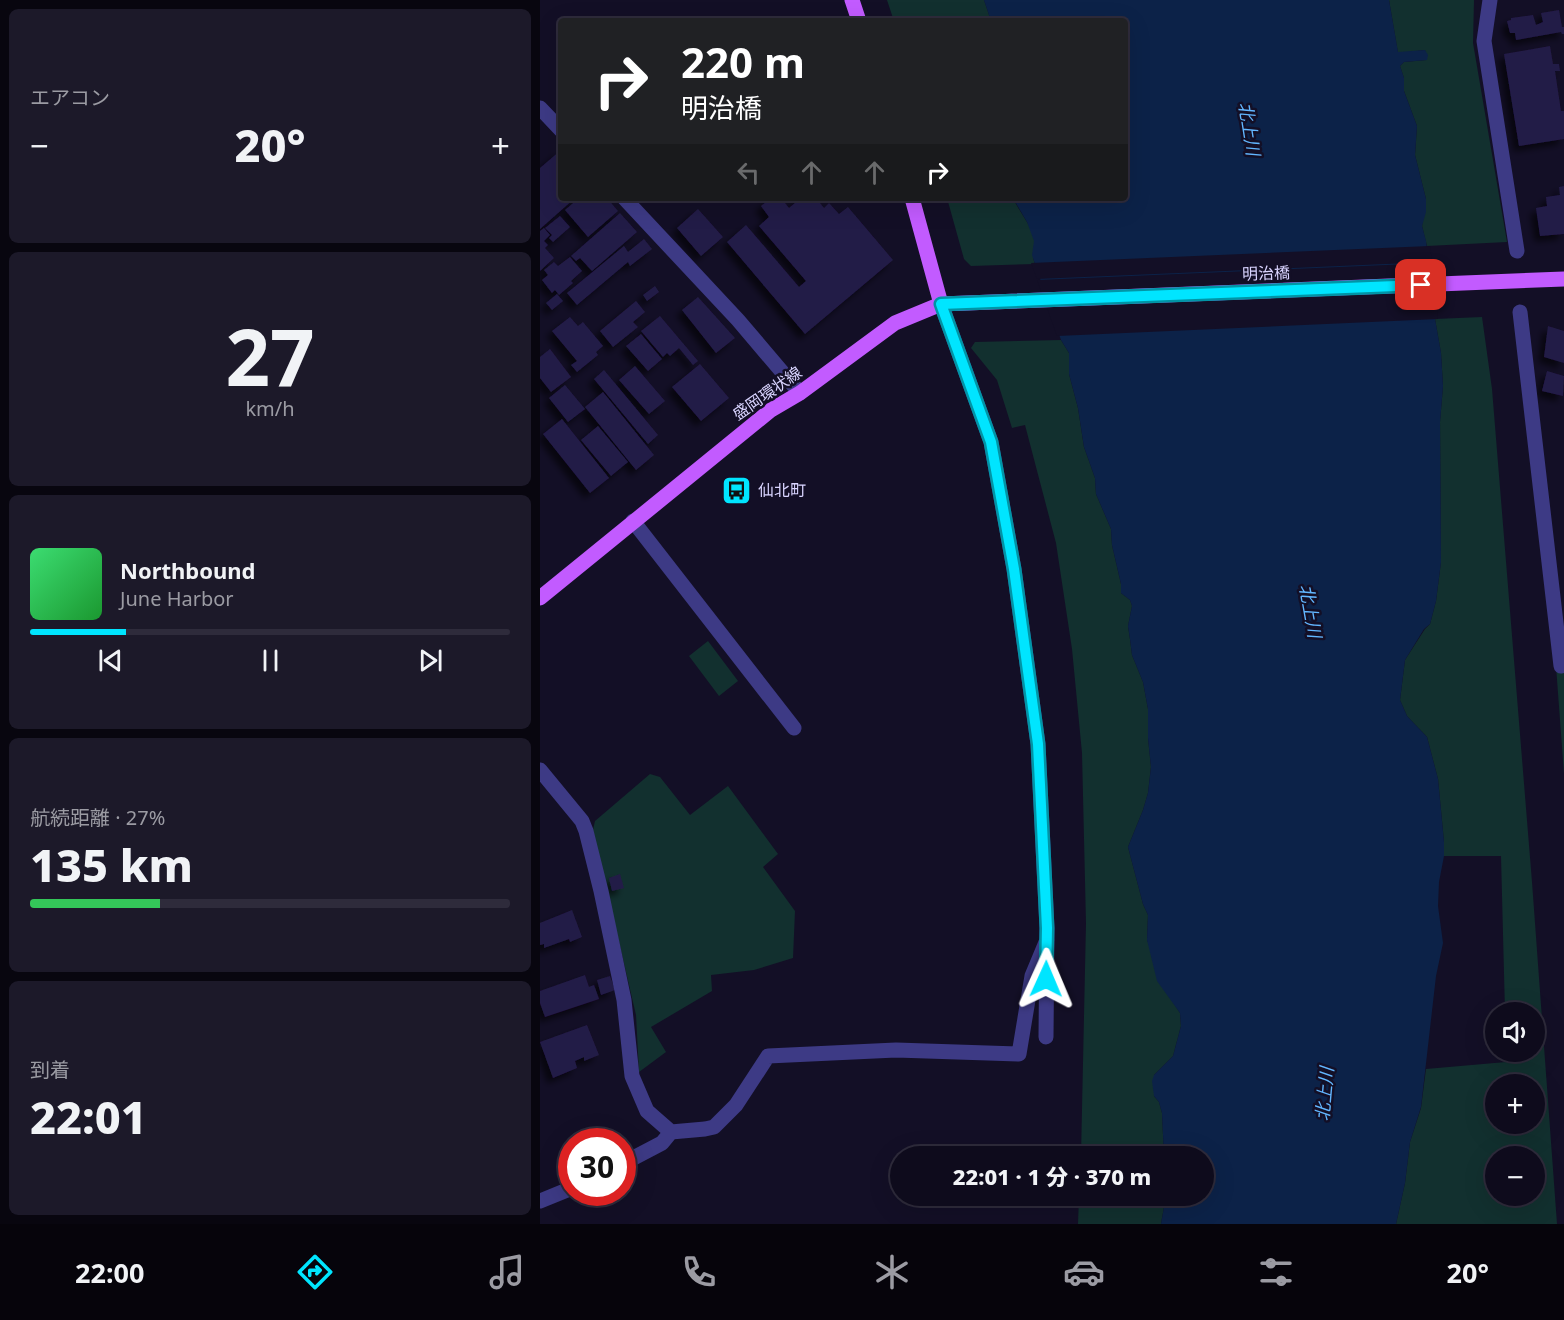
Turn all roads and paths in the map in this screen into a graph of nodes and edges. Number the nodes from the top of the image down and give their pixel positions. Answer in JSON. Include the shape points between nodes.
{"nodes":[{"id":1,"x":852,"y":0,"type":"edge"},
{"id":2,"x":1490,"y":0,"type":"edge"},
{"id":3,"x":858,"y":18,"type":"edge"},
{"id":4,"x":540,"y":108,"type":"edge"},
{"id":5,"x":558,"y":127,"type":"edge"},
{"id":6,"x":627,"y":201,"type":"edge"},
{"id":7,"x":913,"y":201,"type":"edge"},
{"id":8,"x":1517,"y":251,"type":"dead end"},
{"id":9,"x":1564,"y":279,"type":"edge"},
{"id":10,"x":941,"y":304,"type":"junction"},
{"id":11,"x":1520,"y":312,"type":"dead end"},
{"id":12,"x":800,"y":393,"type":"junction"},
{"id":13,"x":633,"y":521,"type":"junction"},
{"id":14,"x":540,"y":598,"type":"edge"},
{"id":15,"x":1561,"y":666,"type":"dead end"},
{"id":16,"x":794,"y":728,"type":"dead end"},
{"id":17,"x":540,"y":770,"type":"edge"},
{"id":18,"x":1047,"y":940,"type":"junction"},
{"id":19,"x":1046,"y":1037,"type":"dead end"},
{"id":20,"x":671,"y":1132,"type":"junction"},
{"id":21,"x":636,"y":1157,"type":"edge"},
{"id":22,"x":558,"y":1194,"type":"edge"},
{"id":23,"x":540,"y":1201,"type":"edge"}],
"edges":[{"from":1,"to":3,"type":"main road"},
{"from":2,"to":8,"type":"street","via":[[1484,41]]},
{"from":4,"to":5,"type":"street"},
{"from":6,"to":12,"type":"street"},
{"from":7,"to":10,"type":"main road"},
{"from":9,"to":10,"type":"main road","name":"明治橋"},
{"from":10,"to":12,"type":"main road","name":"盛岡環状線","via":[[895,323]]},
{"from":10,"to":18,"type":"street","via":[[991,442],[1014,569],[1038,744]]},
{"from":11,"to":15,"type":"street"},
{"from":12,"to":13,"type":"main road","name":"盛岡環状線","via":[[771,410]]},
{"from":13,"to":14,"type":"main road","name":"盛岡環状線"},
{"from":13,"to":16,"type":"street"},
{"from":17,"to":20,"type":"street","via":[[586,831],[624,1000],[632,1076],[647,1111]]},
{"from":18,"to":19,"type":"street"},
{"from":18,"to":20,"type":"street","via":[[1032,976],[1019,1054],[896,1050],[768,1056],[736,1105],[714,1127]]},
{"from":20,"to":21,"type":"street","via":[[662,1143]]},
{"from":22,"to":23,"type":"street"}]}
